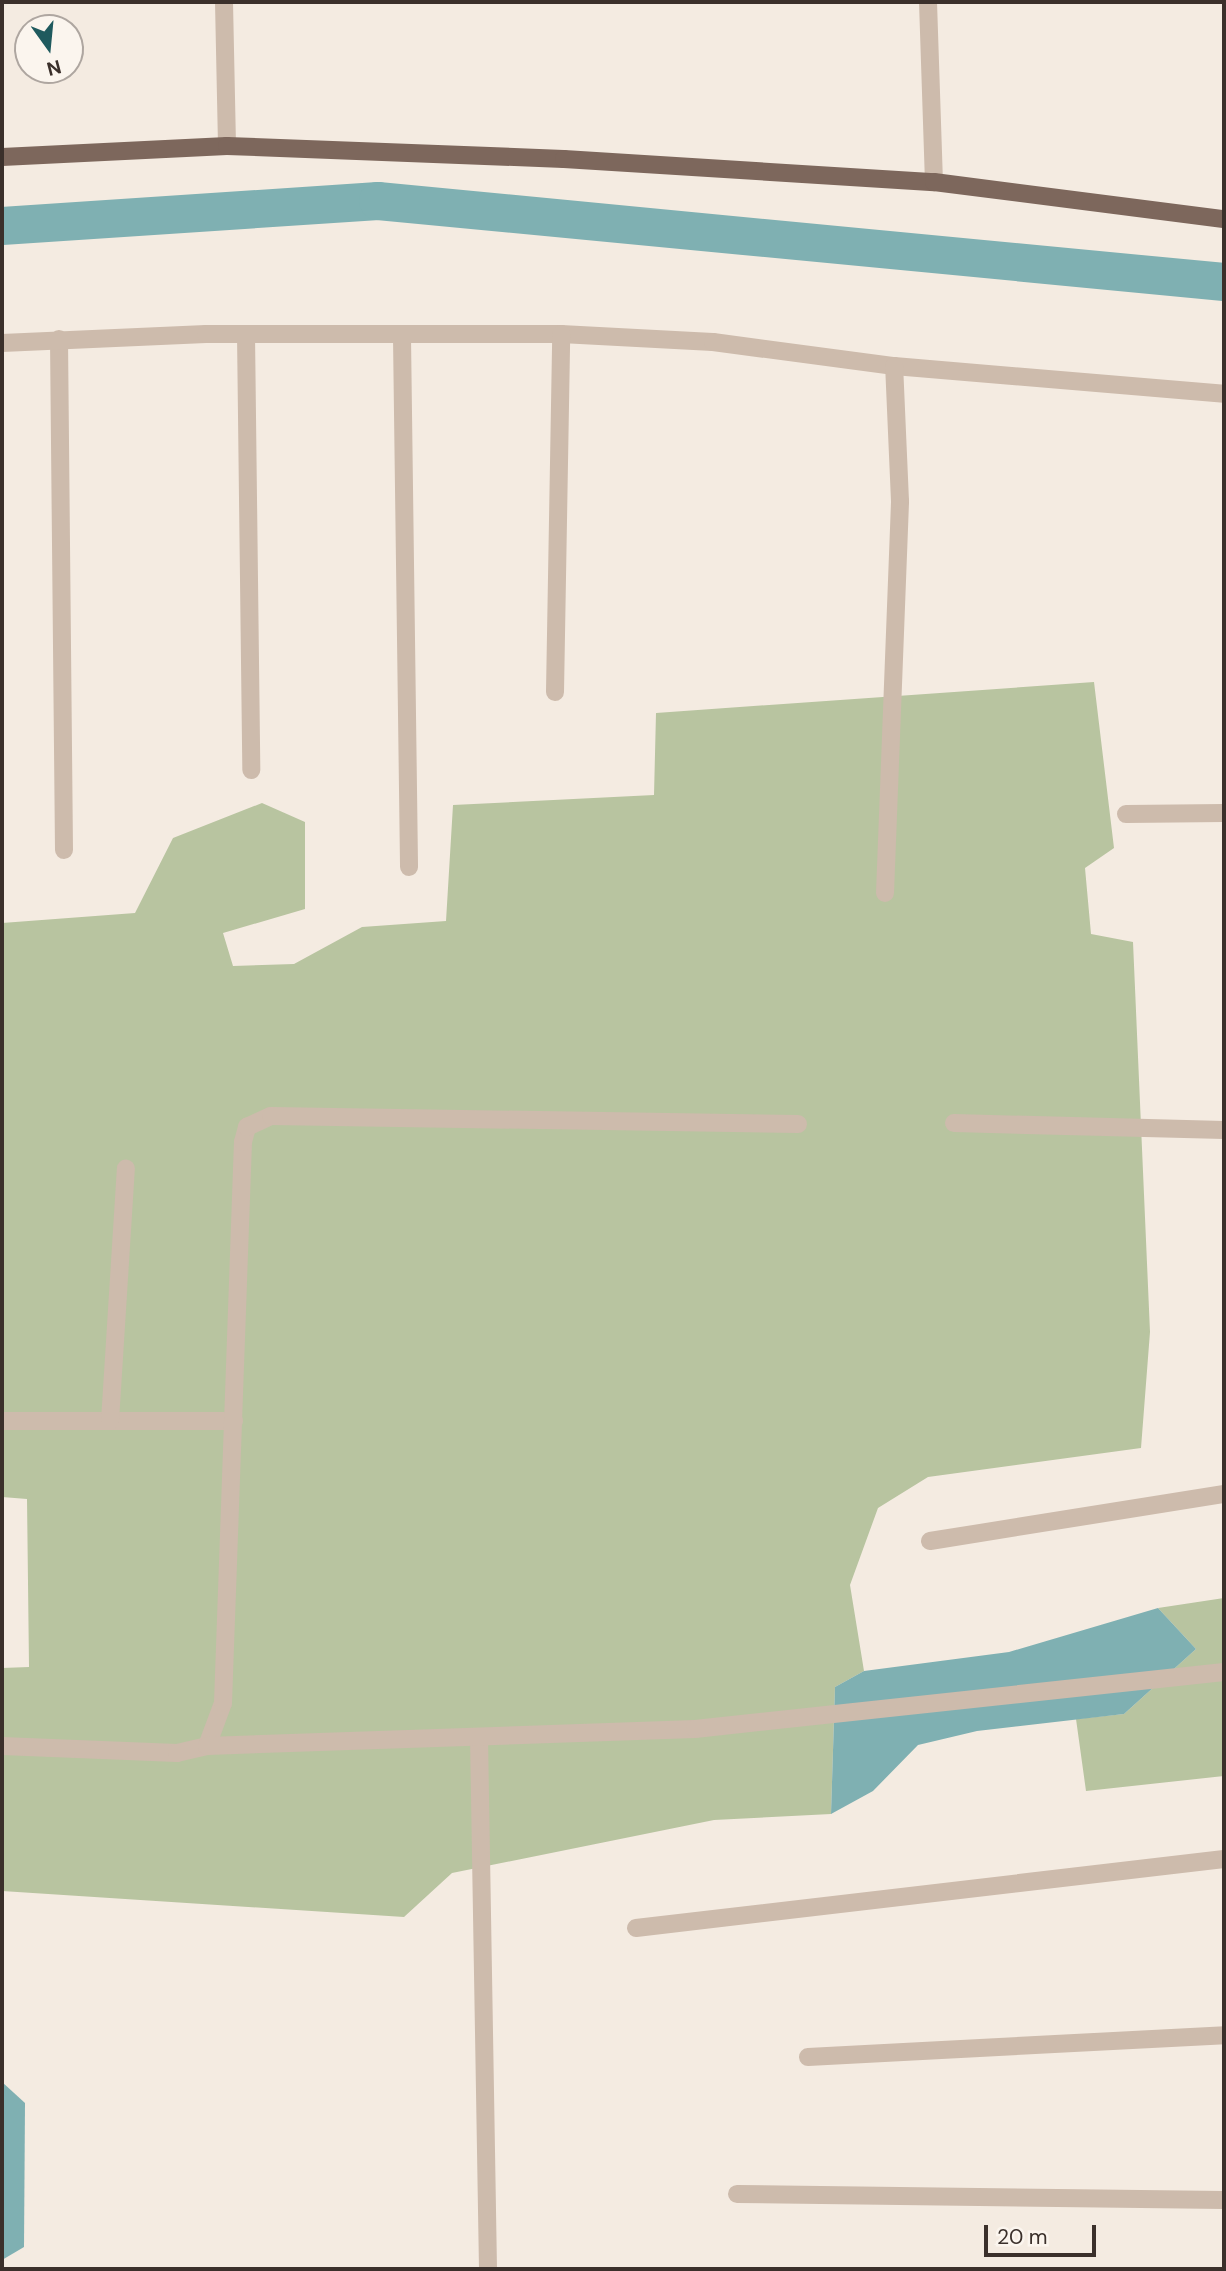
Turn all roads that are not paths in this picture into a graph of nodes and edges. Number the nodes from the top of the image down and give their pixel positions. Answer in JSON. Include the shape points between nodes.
{"nodes":[{"id":1,"x":224,"y":2,"type":"edge"},
{"id":2,"x":928,"y":2,"type":"edge"},
{"id":3,"x":227,"y":146,"type":"junction"},
{"id":4,"x":2,"y":157,"type":"edge"},
{"id":5,"x":934,"y":182,"type":"junction"},
{"id":6,"x":1224,"y":219,"type":"edge"},
{"id":7,"x":246,"y":334,"type":"junction"},
{"id":8,"x":561,"y":334,"type":"junction"},
{"id":9,"x":402,"y":337,"type":"junction"},
{"id":10,"x":59,"y":339,"type":"junction"},
{"id":11,"x":2,"y":344,"type":"edge"},
{"id":12,"x":894,"y":366,"type":"junction"},
{"id":13,"x":1224,"y":394,"type":"edge"},
{"id":14,"x":555,"y":692,"type":"dead end"},
{"id":15,"x":251,"y":770,"type":"dead end"},
{"id":16,"x":1224,"y":813,"type":"edge"},
{"id":17,"x":1126,"y":814,"type":"dead end"},
{"id":18,"x":64,"y":850,"type":"dead end"},
{"id":19,"x":409,"y":867,"type":"dead end"},
{"id":20,"x":885,"y":893,"type":"dead end"},
{"id":21,"x":954,"y":1123,"type":"dead end"},
{"id":22,"x":798,"y":1124,"type":"dead end"},
{"id":23,"x":1224,"y":1130,"type":"edge"},
{"id":24,"x":126,"y":1169,"type":"dead end"},
{"id":25,"x":2,"y":1421,"type":"edge"},
{"id":26,"x":110,"y":1421,"type":"junction"},
{"id":27,"x":234,"y":1421,"type":"junction"},
{"id":28,"x":1224,"y":1494,"type":"edge"},
{"id":29,"x":930,"y":1541,"type":"dead end"},
{"id":30,"x":1224,"y":1672,"type":"edge"},
{"id":31,"x":479,"y":1737,"type":"junction"},
{"id":32,"x":2,"y":1746,"type":"edge"},
{"id":33,"x":207,"y":1746,"type":"junction"},
{"id":34,"x":1224,"y":1858,"type":"edge"},
{"id":35,"x":636,"y":1928,"type":"dead end"},
{"id":36,"x":1224,"y":2035,"type":"edge"},
{"id":37,"x":808,"y":2057,"type":"dead end"},
{"id":38,"x":737,"y":2194,"type":"dead end"},
{"id":39,"x":1224,"y":2200,"type":"edge"},
{"id":40,"x":488,"y":2269,"type":"edge"}],
"edges":[{"from":1,"to":3,"type":"street"},
{"from":2,"to":5,"type":"street"},
{"from":3,"to":4,"type":"main road"},
{"from":3,"to":5,"type":"main road","via":[[564,159]]},
{"from":5,"to":6,"type":"main road"},
{"from":7,"to":9,"type":"street"},
{"from":7,"to":10,"type":"street"},
{"from":7,"to":15,"type":"street"},
{"from":8,"to":9,"type":"street"},
{"from":8,"to":12,"type":"street","via":[[713,342]]},
{"from":8,"to":14,"type":"street"},
{"from":9,"to":19,"type":"street"},
{"from":10,"to":11,"type":"street"},
{"from":10,"to":18,"type":"street"},
{"from":12,"to":13,"type":"street"},
{"from":12,"to":20,"type":"street","via":[[900,501]]},
{"from":16,"to":17,"type":"street"},
{"from":21,"to":23,"type":"street"},
{"from":22,"to":27,"type":"street","via":[[271,1116],[257,1120],[247,1127],[243,1142]]},
{"from":24,"to":26,"type":"street"},
{"from":25,"to":26,"type":"street"},
{"from":26,"to":27,"type":"street"},
{"from":27,"to":33,"type":"street","via":[[223,1703]]},
{"from":28,"to":29,"type":"street"},
{"from":30,"to":31,"type":"street","via":[[695,1729]]},
{"from":31,"to":33,"type":"street"},
{"from":31,"to":40,"type":"street"},
{"from":32,"to":33,"type":"street","via":[[177,1753]]},
{"from":34,"to":35,"type":"street"},
{"from":36,"to":37,"type":"street"},
{"from":38,"to":39,"type":"street"}]}
